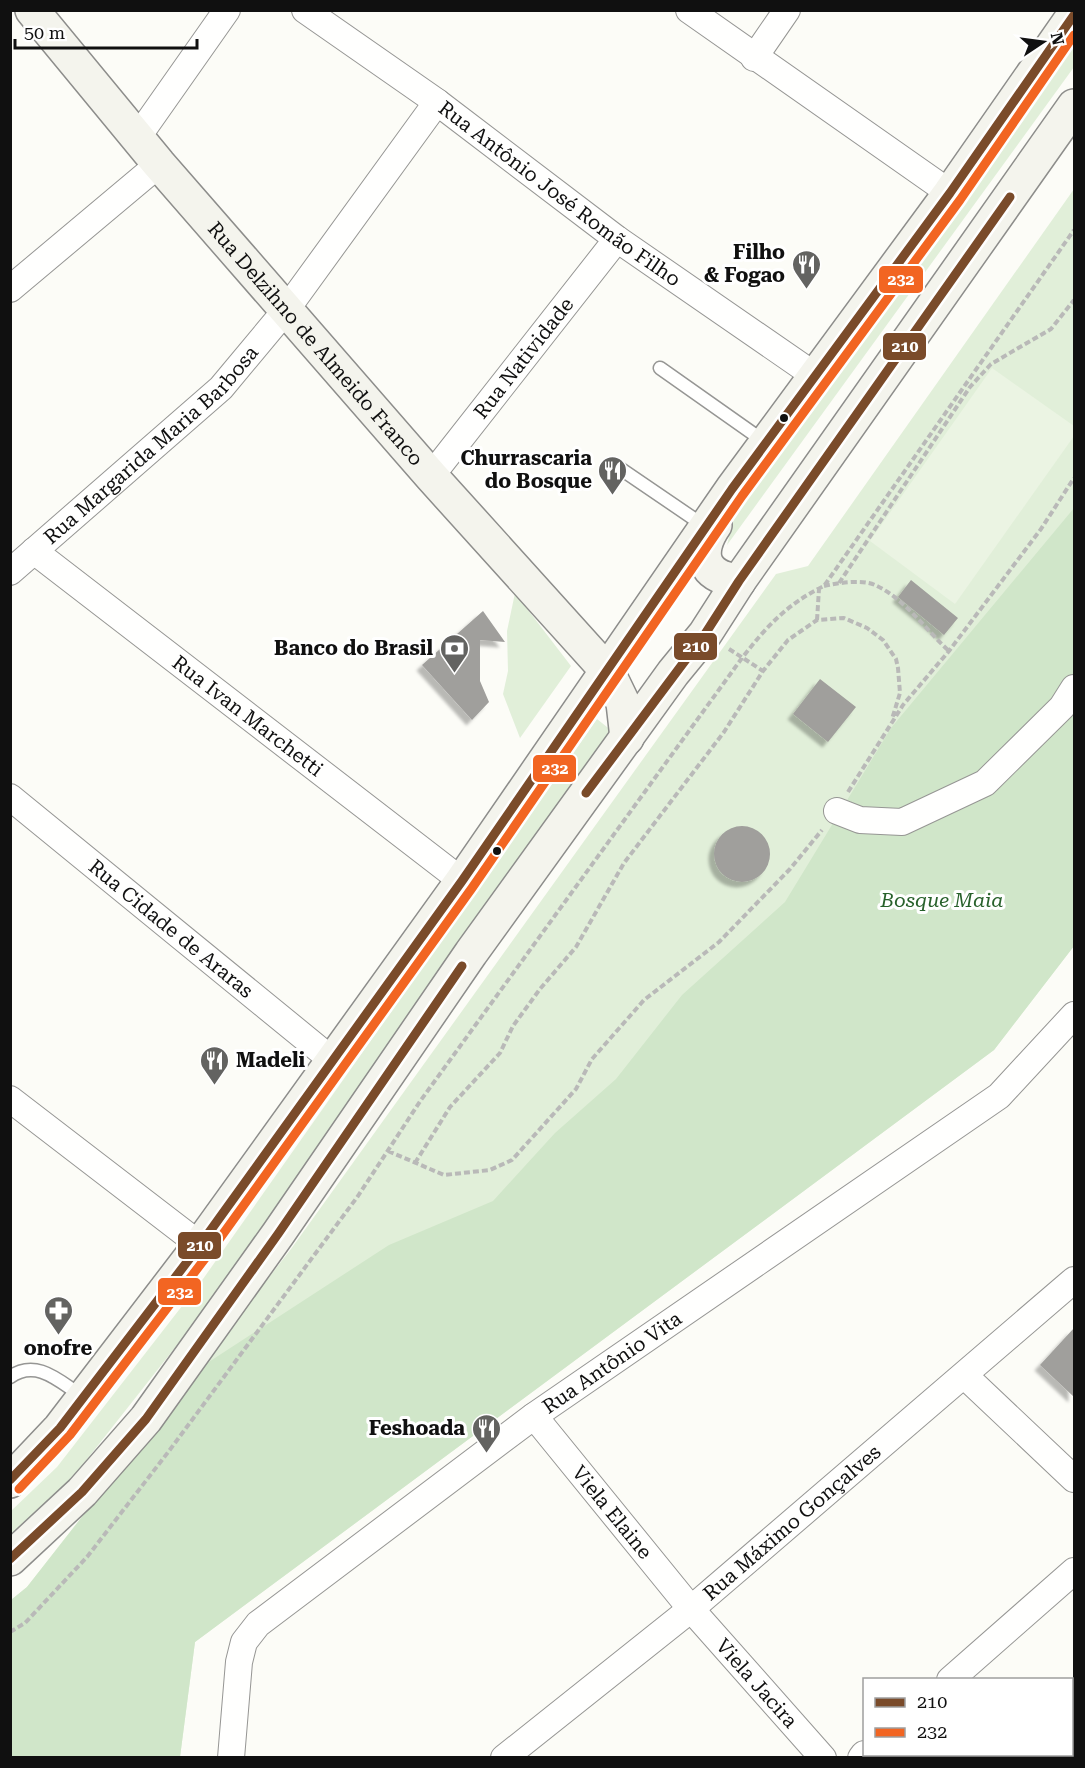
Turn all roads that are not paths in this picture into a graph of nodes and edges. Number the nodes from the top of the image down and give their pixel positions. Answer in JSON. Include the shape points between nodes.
{"nodes":[{"id":1,"x":32,"y":10,"type":"edge"},
{"id":2,"x":227,"y":10,"type":"edge"},
{"id":3,"x":305,"y":10,"type":"edge"},
{"id":4,"x":689,"y":10,"type":"edge"},
{"id":5,"x":787,"y":10,"type":"edge"},
{"id":6,"x":1074,"y":15,"type":"edge"},
{"id":7,"x":754,"y":57,"type":"junction"},
{"id":8,"x":436,"y":102,"type":"junction"},
{"id":9,"x":1074,"y":106,"type":"edge"},
{"id":10,"x":137,"y":138,"type":"junction"},
{"id":11,"x":159,"y":164,"type":"junction"},
{"id":12,"x":950,"y":193,"type":"junction"},
{"id":13,"x":617,"y":238,"type":"junction"},
{"id":14,"x":10,"y":289,"type":"edge"},
{"id":15,"x":286,"y":310,"type":"junction"},
{"id":16,"x":660,"y":368,"type":"dead end"},
{"id":17,"x":814,"y":375,"type":"junction"},
{"id":18,"x":766,"y":443,"type":"junction"},
{"id":19,"x":615,"y":465,"type":"dead end"},
{"id":20,"x":431,"y":476,"type":"junction"},
{"id":21,"x":732,"y":489,"type":"junction"},
{"id":22,"x":706,"y":527,"type":"junction"},
{"id":23,"x":34,"y":551,"type":"junction"},
{"id":24,"x":10,"y":572,"type":"edge"},
{"id":25,"x":740,"y":580,"type":"junction"},
{"id":26,"x":608,"y":672,"type":"junction"},
{"id":27,"x":1074,"y":688,"type":"edge"},
{"id":28,"x":627,"y":738,"type":"junction"},
{"id":29,"x":10,"y":797,"type":"edge"},
{"id":30,"x":848,"y":816,"type":"road end"},
{"id":31,"x":462,"y":881,"type":"junction"},
{"id":32,"x":1074,"y":1015,"type":"edge"},
{"id":33,"x":332,"y":1060,"type":"junction"},
{"id":34,"x":10,"y":1099,"type":"edge"},
{"id":35,"x":200,"y":1245,"type":"junction"},
{"id":36,"x":1074,"y":1280,"type":"edge"},
{"id":37,"x":965,"y":1376,"type":"junction"},
{"id":38,"x":10,"y":1377,"type":"edge"},
{"id":39,"x":83,"y":1397,"type":"junction"},
{"id":40,"x":534,"y":1416,"type":"junction"},
{"id":41,"x":1074,"y":1479,"type":"edge"},
{"id":42,"x":10,"y":1481,"type":"edge"},
{"id":43,"x":10,"y":1559,"type":"edge"},
{"id":44,"x":1074,"y":1571,"type":"edge"},
{"id":45,"x":691,"y":1609,"type":"junction"},
{"id":46,"x":952,"y":1678,"type":"edge"},
{"id":47,"x":231,"y":1758,"type":"edge"},
{"id":48,"x":504,"y":1758,"type":"edge"},
{"id":49,"x":823,"y":1758,"type":"edge"}],
"edges":[{"from":1,"to":10,"type":"main road","name":"Rua Delzihno de Almeido Franco"},
{"from":2,"to":10,"type":"street"},
{"from":3,"to":8,"type":"street","name":"Rua Antônio José Romão Filho"},
{"from":4,"to":7,"type":"street"},
{"from":5,"to":7,"type":"street"},
{"from":6,"to":12,"type":"main road"},
{"from":7,"to":12,"type":"street"},
{"from":8,"to":13,"type":"street","name":"Rua Antônio José Romão Filho"},
{"from":8,"to":15,"type":"street","name":"Rua Margarida Maria Barbosa"},
{"from":9,"to":25,"type":"main road"},
{"from":10,"to":11,"type":"main road","name":"Rua Delzihno de Almeido Franco"},
{"from":11,"to":14,"type":"street"},
{"from":11,"to":15,"type":"main road","name":"Rua Delzihno de Almeido Franco"},
{"from":12,"to":17,"type":"main road"},
{"from":13,"to":17,"type":"street","name":"Rua Antônio José Romão Filho"},
{"from":13,"to":20,"type":"street","name":"Rua Natividade"},
{"from":15,"to":20,"type":"main road","name":"Rua Delzihno de Almeido Franco"},
{"from":15,"to":23,"type":"street","name":"Rua Margarida Maria Barbosa","via":[[221,388]]},
{"from":16,"to":18,"type":"lane"},
{"from":17,"to":18,"type":"main road"},
{"from":18,"to":21,"type":"main road"},
{"from":19,"to":22,"type":"lane"},
{"from":20,"to":26,"type":"main road","name":"Rua Delzihno de Almeido Franco"},
{"from":21,"to":22,"type":"main road"},
{"from":21,"to":25,"type":"main road","via":[[730,504],[705,538],[704,550],[708,568],[723,579]]},
{"from":22,"to":26,"type":"main road"},
{"from":23,"to":24,"type":"street","name":"Rua Margarida Maria Barbosa"},
{"from":23,"to":31,"type":"street","name":"Rua Ivan Marchetti"},
{"from":25,"to":28,"type":"main road"},
{"from":26,"to":28,"type":"main road","name":"Rua Delzihno de Almeido Franco","via":[[622,703]]},
{"from":26,"to":31,"type":"main road"},
{"from":27,"to":30,"type":"street","via":[[1062,706],[985,783],[902,822]]},
{"from":28,"to":43,"type":"main road","via":[[471,953],[146,1419],[82,1492]]},
{"from":29,"to":33,"type":"street","name":"Rua Cidade de Araras"},
{"from":31,"to":33,"type":"main road"},
{"from":32,"to":40,"type":"street","name":"Rua Antônio Vita","via":[[999,1096]]},
{"from":33,"to":35,"type":"main road"},
{"from":34,"to":35,"type":"street"},
{"from":35,"to":39,"type":"main road"},
{"from":36,"to":37,"type":"street","name":"Rua Máximo Gonçalves"},
{"from":37,"to":41,"type":"street"},
{"from":37,"to":45,"type":"street","name":"Rua Máximo Gonçalves"},
{"from":38,"to":39,"type":"lane","via":[[28,1369],[42,1370]]},
{"from":39,"to":42,"type":"main road"},
{"from":40,"to":45,"type":"street","name":"Viela Elaine"},
{"from":40,"to":47,"type":"street","name":"Rua Antônio Vita","via":[[258,1624],[244,1642],[239,1662]]},
{"from":44,"to":46,"type":"street"},
{"from":45,"to":48,"type":"street","name":"Rua Máximo Gonçalves"},
{"from":45,"to":49,"type":"street","name":"Viela Jacira"}]}
